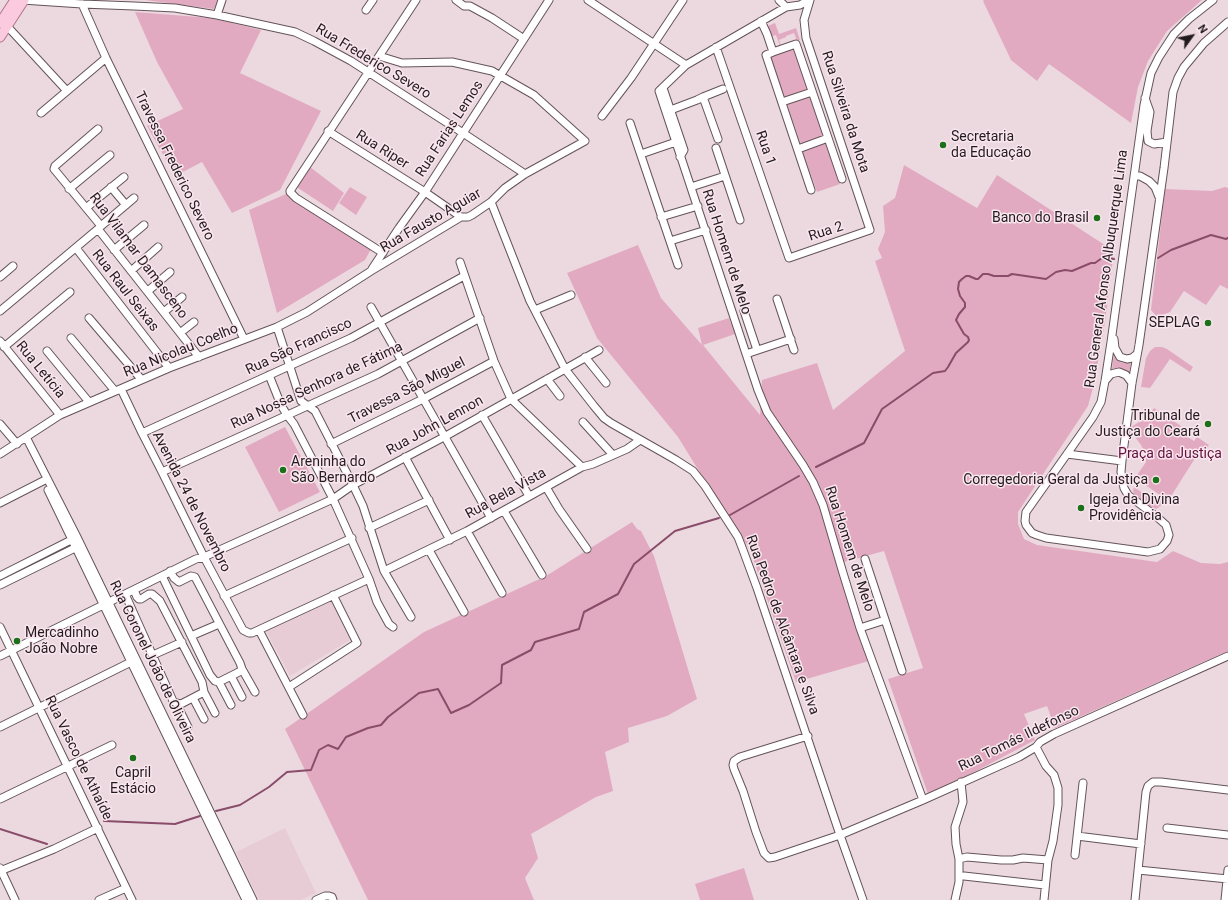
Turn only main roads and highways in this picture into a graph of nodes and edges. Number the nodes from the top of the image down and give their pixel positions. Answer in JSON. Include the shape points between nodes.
{"nodes":[{"id":1,"x":21,"y":0,"type":"edge"},
{"id":2,"x":3,"y":24,"type":"edge"},
{"id":3,"x":0,"y":37,"type":"edge"}],
"edges":[{"from":1,"to":2,"type":"main road"},
{"from":2,"to":3,"type":"main road"}]}
